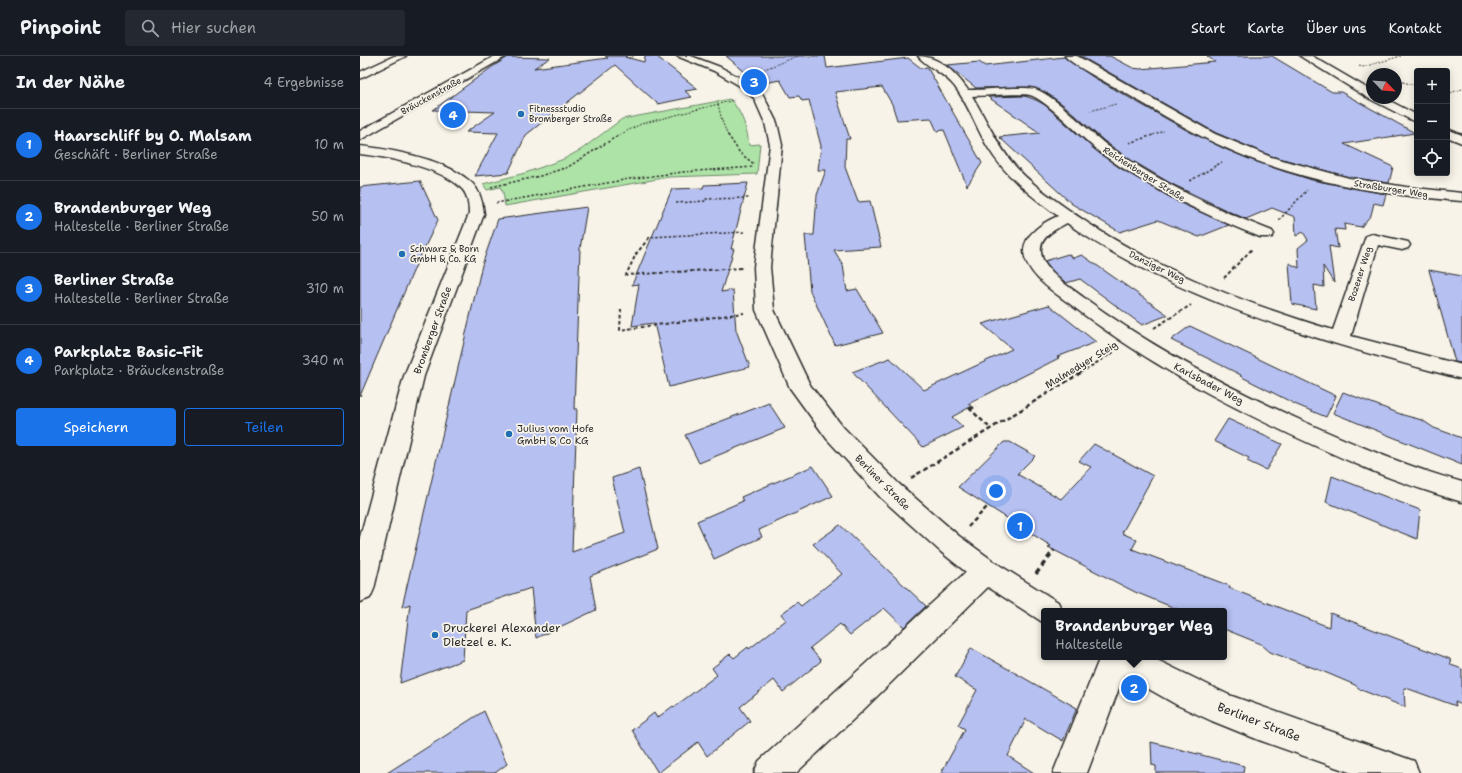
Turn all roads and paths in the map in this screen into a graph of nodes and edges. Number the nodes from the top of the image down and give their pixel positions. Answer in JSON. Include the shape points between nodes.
{"nodes":[{"id":1,"x":401,"y":56,"type":"edge"},
{"id":2,"x":502,"y":56,"type":"edge"},
{"id":3,"x":635,"y":56,"type":"edge"},
{"id":4,"x":682,"y":56,"type":"edge"},
{"id":5,"x":798,"y":56,"type":"edge"},
{"id":6,"x":923,"y":56,"type":"edge"},
{"id":7,"x":1070,"y":56,"type":"edge"},
{"id":8,"x":1305,"y":56,"type":"edge"},
{"id":9,"x":1401,"y":56,"type":"edge"},
{"id":10,"x":628,"y":58,"type":"dead end"},
{"id":11,"x":1333,"y":74,"type":"junction"},
{"id":12,"x":360,"y":76,"type":"edge"},
{"id":13,"x":737,"y":79,"type":"junction"},
{"id":14,"x":1402,"y":82,"type":"edge"},
{"id":15,"x":1414,"y":86,"type":"edge"},
{"id":16,"x":1462,"y":89,"type":"edge"},
{"id":17,"x":964,"y":93,"type":"junction"},
{"id":18,"x":1366,"y":93,"type":"edge"},
{"id":19,"x":1450,"y":93,"type":"edge"},
{"id":20,"x":1141,"y":97,"type":"junction"},
{"id":21,"x":731,"y":100,"type":"dead end"},
{"id":22,"x":718,"y":104,"type":"junction"},
{"id":23,"x":1387,"y":104,"type":"edge"},
{"id":24,"x":1065,"y":118,"type":"junction"},
{"id":25,"x":1414,"y":118,"type":"edge"},
{"id":26,"x":1187,"y":124,"type":"junction"},
{"id":27,"x":1450,"y":134,"type":"edge"},
{"id":28,"x":360,"y":136,"type":"edge"},
{"id":29,"x":1462,"y":139,"type":"edge"},
{"id":30,"x":1127,"y":144,"type":"dead end"},
{"id":31,"x":360,"y":150,"type":"edge"},
{"id":32,"x":1241,"y":150,"type":"junction"},
{"id":33,"x":1321,"y":176,"type":"junction"},
{"id":34,"x":486,"y":188,"type":"dead end"},
{"id":35,"x":1170,"y":191,"type":"junction"},
{"id":36,"x":771,"y":197,"type":"junction"},
{"id":37,"x":1462,"y":197,"type":"edge"},
{"id":38,"x":506,"y":201,"type":"dead end"},
{"id":39,"x":676,"y":203,"type":"dead end"},
{"id":40,"x":1068,"y":218,"type":"junction"},
{"id":41,"x":765,"y":231,"type":"junction"},
{"id":42,"x":1266,"y":234,"type":"junction"},
{"id":43,"x":1402,"y":245,"type":"dead end"},
{"id":44,"x":762,"y":267,"type":"junction"},
{"id":45,"x":1211,"y":292,"type":"junction"},
{"id":46,"x":621,"y":309,"type":"dead end"},
{"id":47,"x":765,"y":310,"type":"junction"},
{"id":48,"x":1340,"y":339,"type":"junction"},
{"id":49,"x":1133,"y":341,"type":"junction"},
{"id":50,"x":1462,"y":372,"type":"edge"},
{"id":51,"x":977,"y":406,"type":"dead end"},
{"id":52,"x":991,"y":429,"type":"junction"},
{"id":53,"x":890,"y":491,"type":"junction"},
{"id":54,"x":1462,"y":492,"type":"edge"},
{"id":55,"x":988,"y":506,"type":"dead end"},
{"id":56,"x":968,"y":526,"type":"dead end"},
{"id":57,"x":1054,"y":550,"type":"dead end"},
{"id":58,"x":986,"y":571,"type":"junction"},
{"id":59,"x":1037,"y":572,"type":"dead end"},
{"id":60,"x":360,"y":588,"type":"edge"},
{"id":61,"x":1043,"y":608,"type":"edge"},
{"id":62,"x":1114,"y":660,"type":"edge"},
{"id":63,"x":1127,"y":660,"type":"edge"},
{"id":64,"x":771,"y":773,"type":"edge"},
{"id":65,"x":1070,"y":773,"type":"edge"},
{"id":66,"x":1402,"y":773,"type":"edge"}],
"edges":[{"from":1,"to":12,"type":"street"},
{"from":2,"to":28,"type":"street","name":"Bräuckenstraße"},
{"from":3,"to":10,"type":"path"},
{"from":4,"to":13,"type":"street","name":"Berliner Straße"},
{"from":5,"to":13,"type":"path"},
{"from":6,"to":17,"type":"street","name":"Danziger Weg","via":[[947,72]]},
{"from":7,"to":20,"type":"street","name":"Straßburger Weg"},
{"from":8,"to":11,"type":"street"},
{"from":9,"to":11,"type":"path"},
{"from":11,"to":18,"type":"street"},
{"from":13,"to":36,"type":"street","name":"Berliner Straße","via":[[759,97],[771,123],[776,145]]},
{"from":14,"to":15,"type":"path"},
{"from":16,"to":19,"type":"path"},
{"from":17,"to":24,"type":"street","name":"Reichenberger Straße","via":[[1032,92]]},
{"from":17,"to":40,"type":"street","name":"Danziger Weg","via":[[996,150],[1014,173]]},
{"from":20,"to":24,"type":"path"},
{"from":20,"to":26,"type":"street","name":"Straßburger Weg"},
{"from":21,"to":22,"type":"path"},
{"from":22,"to":34,"type":"path","via":[[636,126],[568,167]]},
{"from":22,"to":38,"type":"path","via":[[736,150],[744,159],[758,167],[682,172],[629,179]]},
{"from":23,"to":25,"type":"street"},
{"from":24,"to":35,"type":"street","name":"Reichenberger Straße","via":[[1106,151]]},
{"from":26,"to":30,"type":"path"},
{"from":26,"to":32,"type":"street","name":"Straßburger Weg"},
{"from":27,"to":29,"type":"street"},
{"from":31,"to":60,"type":"street","name":"Bromberger Straße","via":[[426,165],[451,176],[468,187],[474,198],[476,218],[414,376]]},
{"from":32,"to":33,"type":"street","name":"Straßburger Weg"},
{"from":32,"to":35,"type":"path"},
{"from":33,"to":37,"type":"street","name":"Straßburger Weg","via":[[1394,190]]},
{"from":33,"to":42,"type":"path"},
{"from":35,"to":42,"type":"street","name":"Reichenberger Straße","via":[[1222,217]]},
{"from":36,"to":39,"type":"path","via":[[706,199]]},
{"from":36,"to":41,"type":"street","name":"Berliner Straße"},
{"from":40,"to":45,"type":"street","name":"Danziger Weg","via":[[1114,246]]},
{"from":40,"to":49,"type":"street","name":"Karlsbader Weg","via":[[1042,230],[1032,247],[1034,259],[1048,276],[1076,300]]},
{"from":41,"to":44,"type":"street","name":"Berliner Straße"},
{"from":41,"to":44,"type":"path","via":[[650,237],[641,246],[626,274]]},
{"from":42,"to":45,"type":"path","name":"Malmedyer Steig"},
{"from":43,"to":48,"type":"street","name":"Bozener Weg","via":[[1372,239]]},
{"from":44,"to":47,"type":"street","name":"Berliner Straße"},
{"from":45,"to":48,"type":"street","name":"Danziger Weg","via":[[1271,316]]},
{"from":45,"to":49,"type":"path","name":"Malmedyer Steig"},
{"from":46,"to":47,"type":"path","via":[[620,330]]},
{"from":47,"to":53,"type":"street","name":"Berliner Straße","via":[[801,388],[835,433]]},
{"from":48,"to":50,"type":"street","name":"Danziger Weg"},
{"from":49,"to":52,"type":"path","name":"Malmedyer Steig"},
{"from":49,"to":54,"type":"street","name":"Karlsbader Weg","via":[[1220,389],[1306,431],[1427,482]]},
{"from":51,"to":52,"type":"path","via":[[970,409]]},
{"from":52,"to":53,"type":"path","name":"Malmedyer Steig"},
{"from":53,"to":58,"type":"street","name":"Berliner Straße","via":[[950,544]]},
{"from":55,"to":56,"type":"path"},
{"from":57,"to":59,"type":"path"},
{"from":58,"to":61,"type":"street","name":"Berliner Straße"},
{"from":58,"to":64,"type":"street"},
{"from":62,"to":65,"type":"street"},
{"from":63,"to":66,"type":"street","name":"Berliner Straße","via":[[1233,714]]}]}
